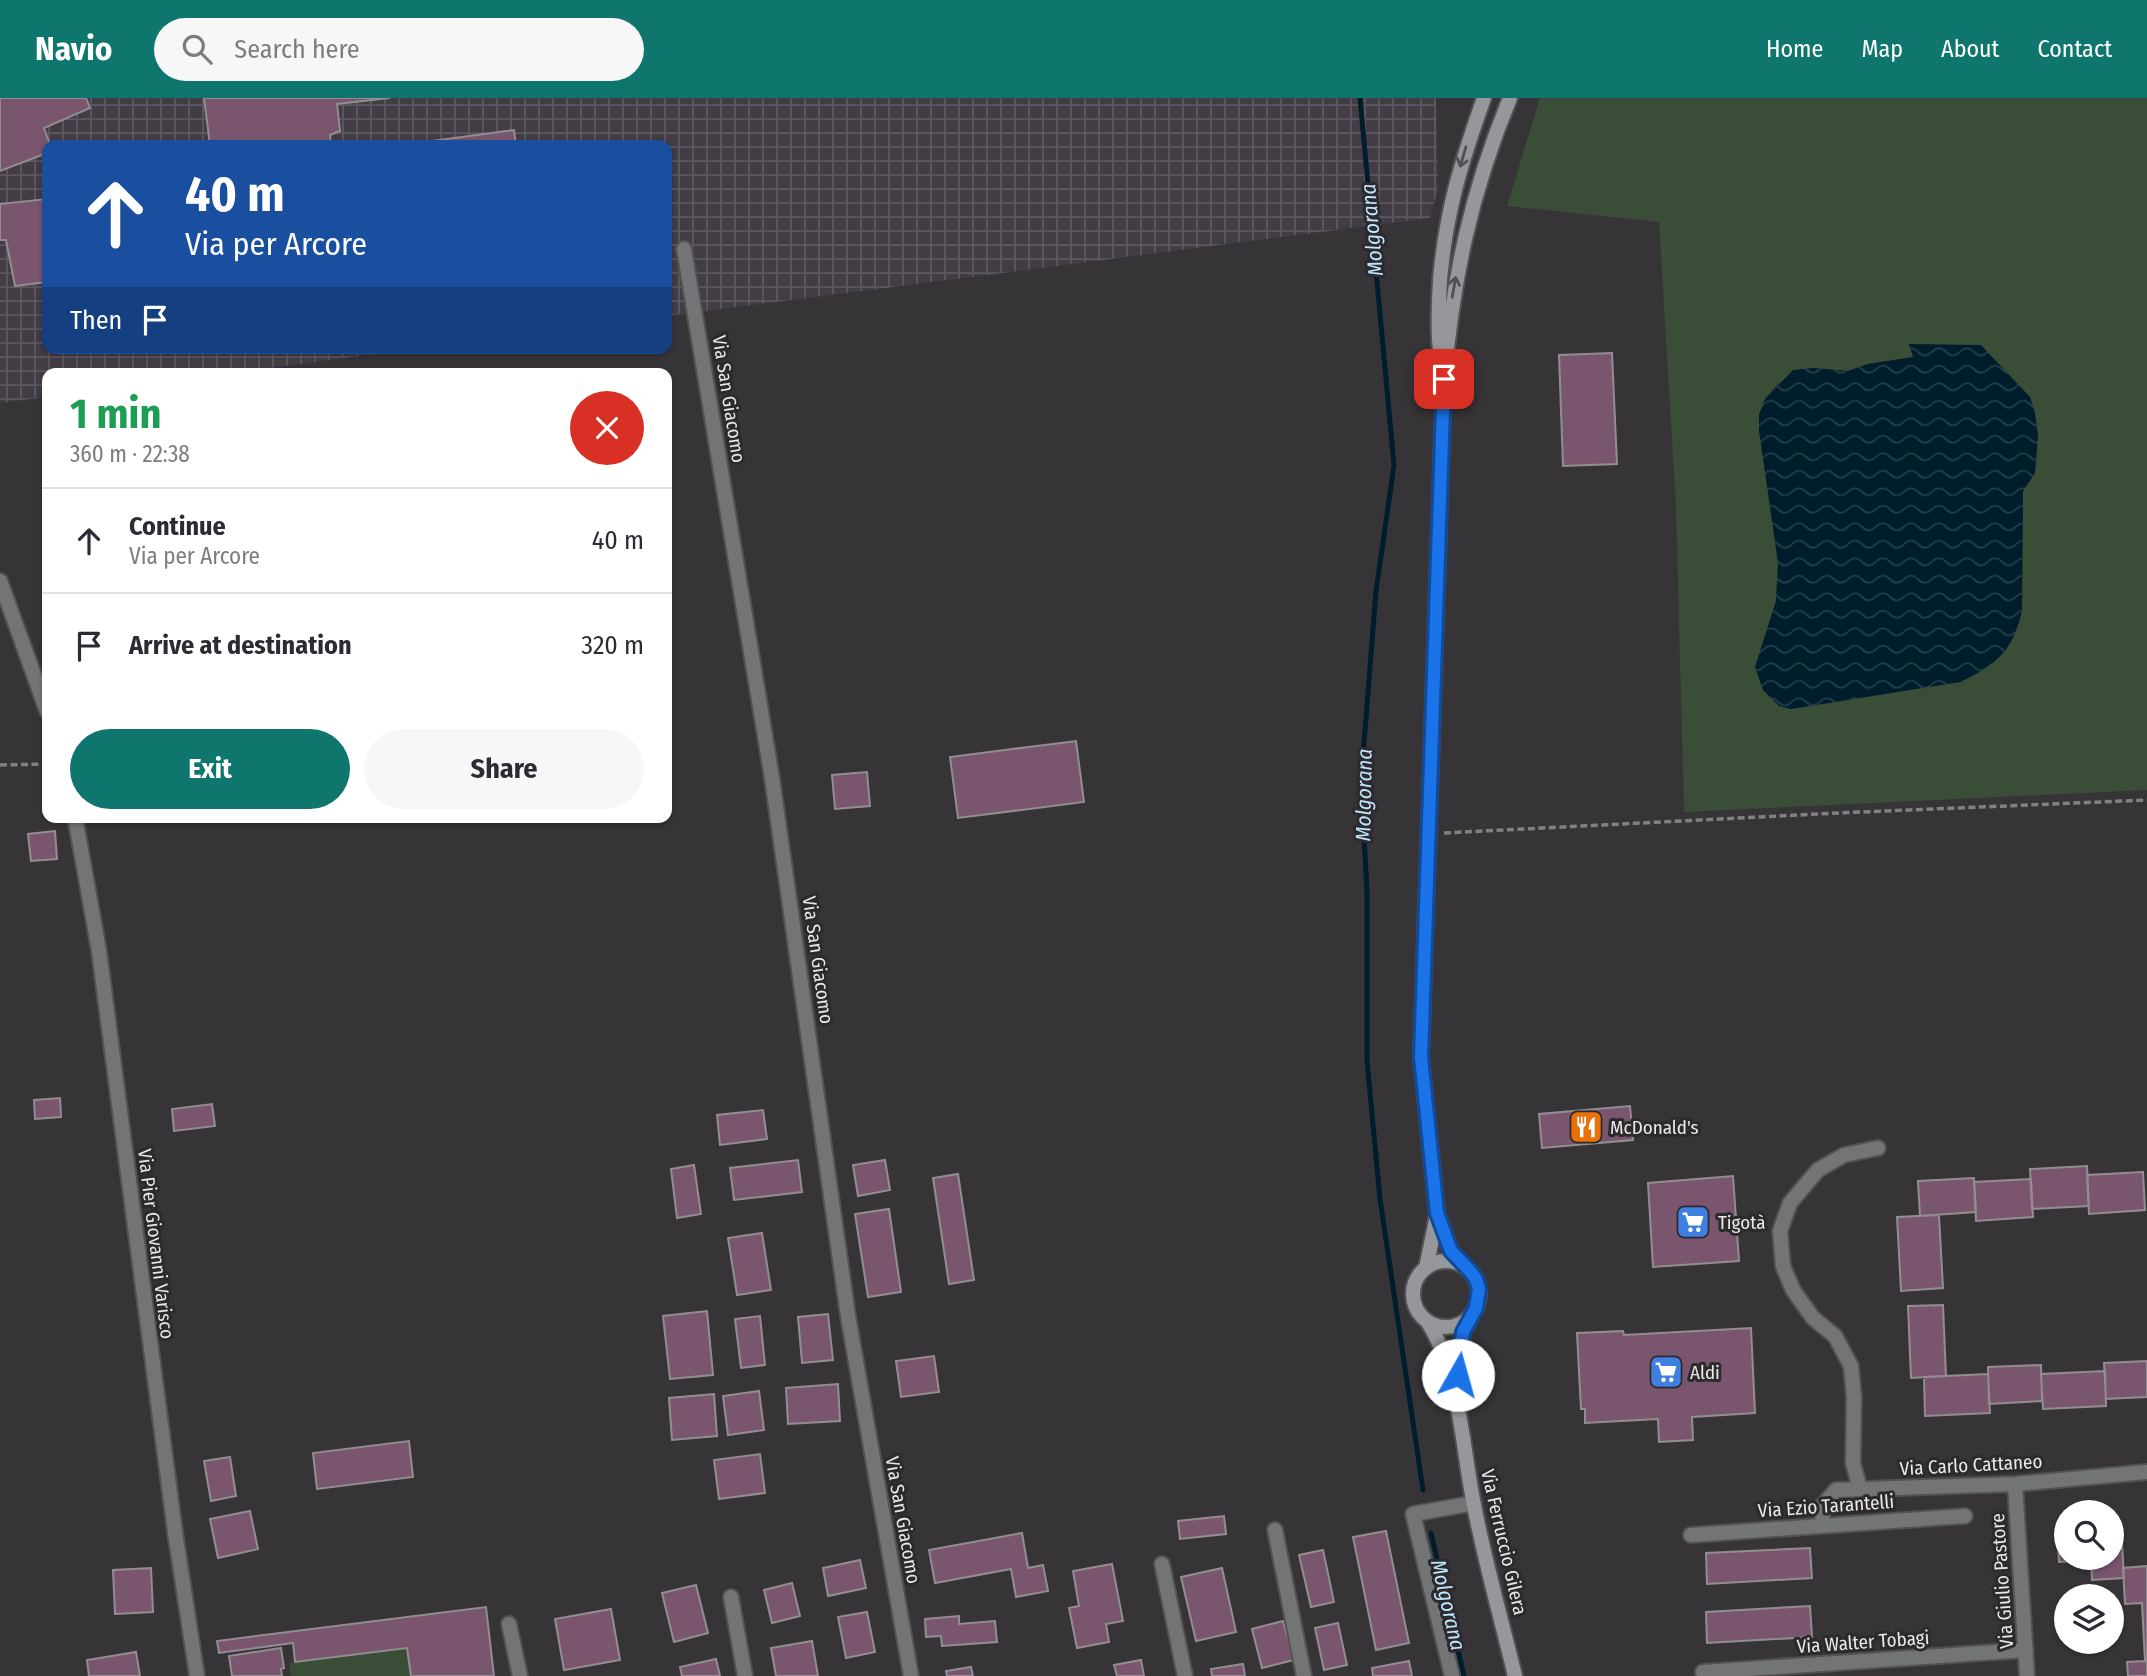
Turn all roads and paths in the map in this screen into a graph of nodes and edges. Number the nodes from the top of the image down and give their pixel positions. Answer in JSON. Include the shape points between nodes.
{"nodes":[{"id":1,"x":1484,"y":98,"type":"edge"},
{"id":2,"x":1502,"y":98,"type":"edge"},
{"id":3,"x":1510,"y":98,"type":"edge"},
{"id":4,"x":1486,"y":161,"type":"junction"},
{"id":5,"x":684,"y":249,"type":"dead end"},
{"id":6,"x":1444,"y":379,"type":"junction"},
{"id":7,"x":0,"y":581,"type":"edge"},
{"id":8,"x":42,"y":697,"type":"edge"},
{"id":9,"x":42,"y":764,"type":"edge"},
{"id":10,"x":0,"y":765,"type":"edge"},
{"id":11,"x":2147,"y":800,"type":"edge"},
{"id":12,"x":76,"y":823,"type":"edge"},
{"id":13,"x":1428,"y":834,"type":"junction"},
{"id":14,"x":1878,"y":1148,"type":"dead end"},
{"id":15,"x":1437,"y":1213,"type":"junction"},
{"id":16,"x":1462,"y":1265,"type":"junction"},
{"id":17,"x":1426,"y":1268,"type":"junction"},
{"id":18,"x":1470,"y":1317,"type":"junction"},
{"id":19,"x":1427,"y":1321,"type":"junction"},
{"id":20,"x":1455,"y":1397,"type":"junction"},
{"id":21,"x":2147,"y":1472,"type":"edge"},
{"id":22,"x":2015,"y":1484,"type":"junction"},
{"id":23,"x":1860,"y":1489,"type":"junction"},
{"id":24,"x":1474,"y":1503,"type":"junction"},
{"id":25,"x":1965,"y":1516,"type":"dead end"},
{"id":26,"x":1822,"y":1525,"type":"junction"},
{"id":27,"x":1275,"y":1530,"type":"dead end"},
{"id":28,"x":1690,"y":1535,"type":"dead end"},
{"id":29,"x":1162,"y":1564,"type":"dead end"},
{"id":30,"x":732,"y":1597,"type":"dead end"},
{"id":31,"x":509,"y":1624,"type":"dead end"},
{"id":32,"x":2026,"y":1650,"type":"junction"},
{"id":33,"x":1703,"y":1672,"type":"dead end"},
{"id":34,"x":197,"y":1676,"type":"edge"},
{"id":35,"x":520,"y":1676,"type":"edge"},
{"id":36,"x":745,"y":1676,"type":"edge"},
{"id":37,"x":911,"y":1676,"type":"edge"},
{"id":38,"x":1185,"y":1676,"type":"edge"},
{"id":39,"x":1304,"y":1676,"type":"edge"},
{"id":40,"x":1452,"y":1676,"type":"edge"},
{"id":41,"x":1516,"y":1676,"type":"edge"},
{"id":42,"x":2027,"y":1676,"type":"edge"}],
"edges":[{"from":1,"to":6,"type":"main road","one_way":true,"via":[[1467,140],[1444,236],[1438,337]]},
{"from":2,"to":4,"type":"main road"},
{"from":3,"to":4,"type":"main road"},
{"from":6,"to":4,"type":"main road","one_way":true,"via":[[1461,251]]},
{"from":5,"to":37,"type":"street","name":"Via San Giacomo","via":[[772,778],[848,1317]]},
{"from":6,"to":13,"type":"main road"},
{"from":7,"to":8,"type":"street"},
{"from":9,"to":10,"type":"path"},
{"from":11,"to":13,"type":"path"},
{"from":12,"to":34,"type":"street","name":"Via Pier Giovanni Varisco","via":[[99,951],[174,1532]]},
{"from":13,"to":15,"type":"main road","via":[[1421,1057]]},
{"from":14,"to":23,"type":"street","via":[[1844,1155],[1818,1170],[1790,1203],[1780,1231],[1783,1266],[1793,1290],[1813,1318],[1835,1336],[1850,1366],[1853,1463]]},
{"from":15,"to":16,"type":"main road","via":[[1451,1251]]},
{"from":15,"to":17,"type":"main road"},
{"from":16,"to":17,"type":"main road","via":[[1443,1261]]},
{"from":16,"to":18,"type":"main road","via":[[1479,1289]]},
{"from":17,"to":19,"type":"main road","via":[[1416,1281],[1414,1299]]},
{"from":18,"to":19,"type":"main road","via":[[1444,1327]]},
{"from":18,"to":20,"type":"main road","via":[[1463,1332]]},
{"from":19,"to":20,"type":"main road","via":[[1439,1338]]},
{"from":20,"to":24,"type":"main road","name":"Via Ferruccio Gilera"},
{"from":21,"to":22,"type":"street","name":"Via Carlo Cattaneo"},
{"from":22,"to":23,"type":"street","name":"Via Carlo Cattaneo"},
{"from":22,"to":32,"type":"street","name":"Via Giulio Pastore"},
{"from":23,"to":26,"type":"street","name":"Via Carlo Cattaneo","via":[[1836,1490],[1823,1505]]},
{"from":24,"to":40,"type":"street","via":[[1413,1514]]},
{"from":24,"to":41,"type":"main road","name":"Via Ferruccio Gilera"},
{"from":25,"to":26,"type":"street","name":"Via Ezio Tarantelli"},
{"from":26,"to":28,"type":"street","name":"Via Ezio Tarantelli"},
{"from":27,"to":39,"type":"street"},
{"from":29,"to":38,"type":"street"},
{"from":30,"to":36,"type":"street"},
{"from":31,"to":35,"type":"street"},
{"from":32,"to":33,"type":"street","name":"Via Walter Tobagi"},
{"from":32,"to":42,"type":"street","name":"Via Giulio Pastore"}]}
